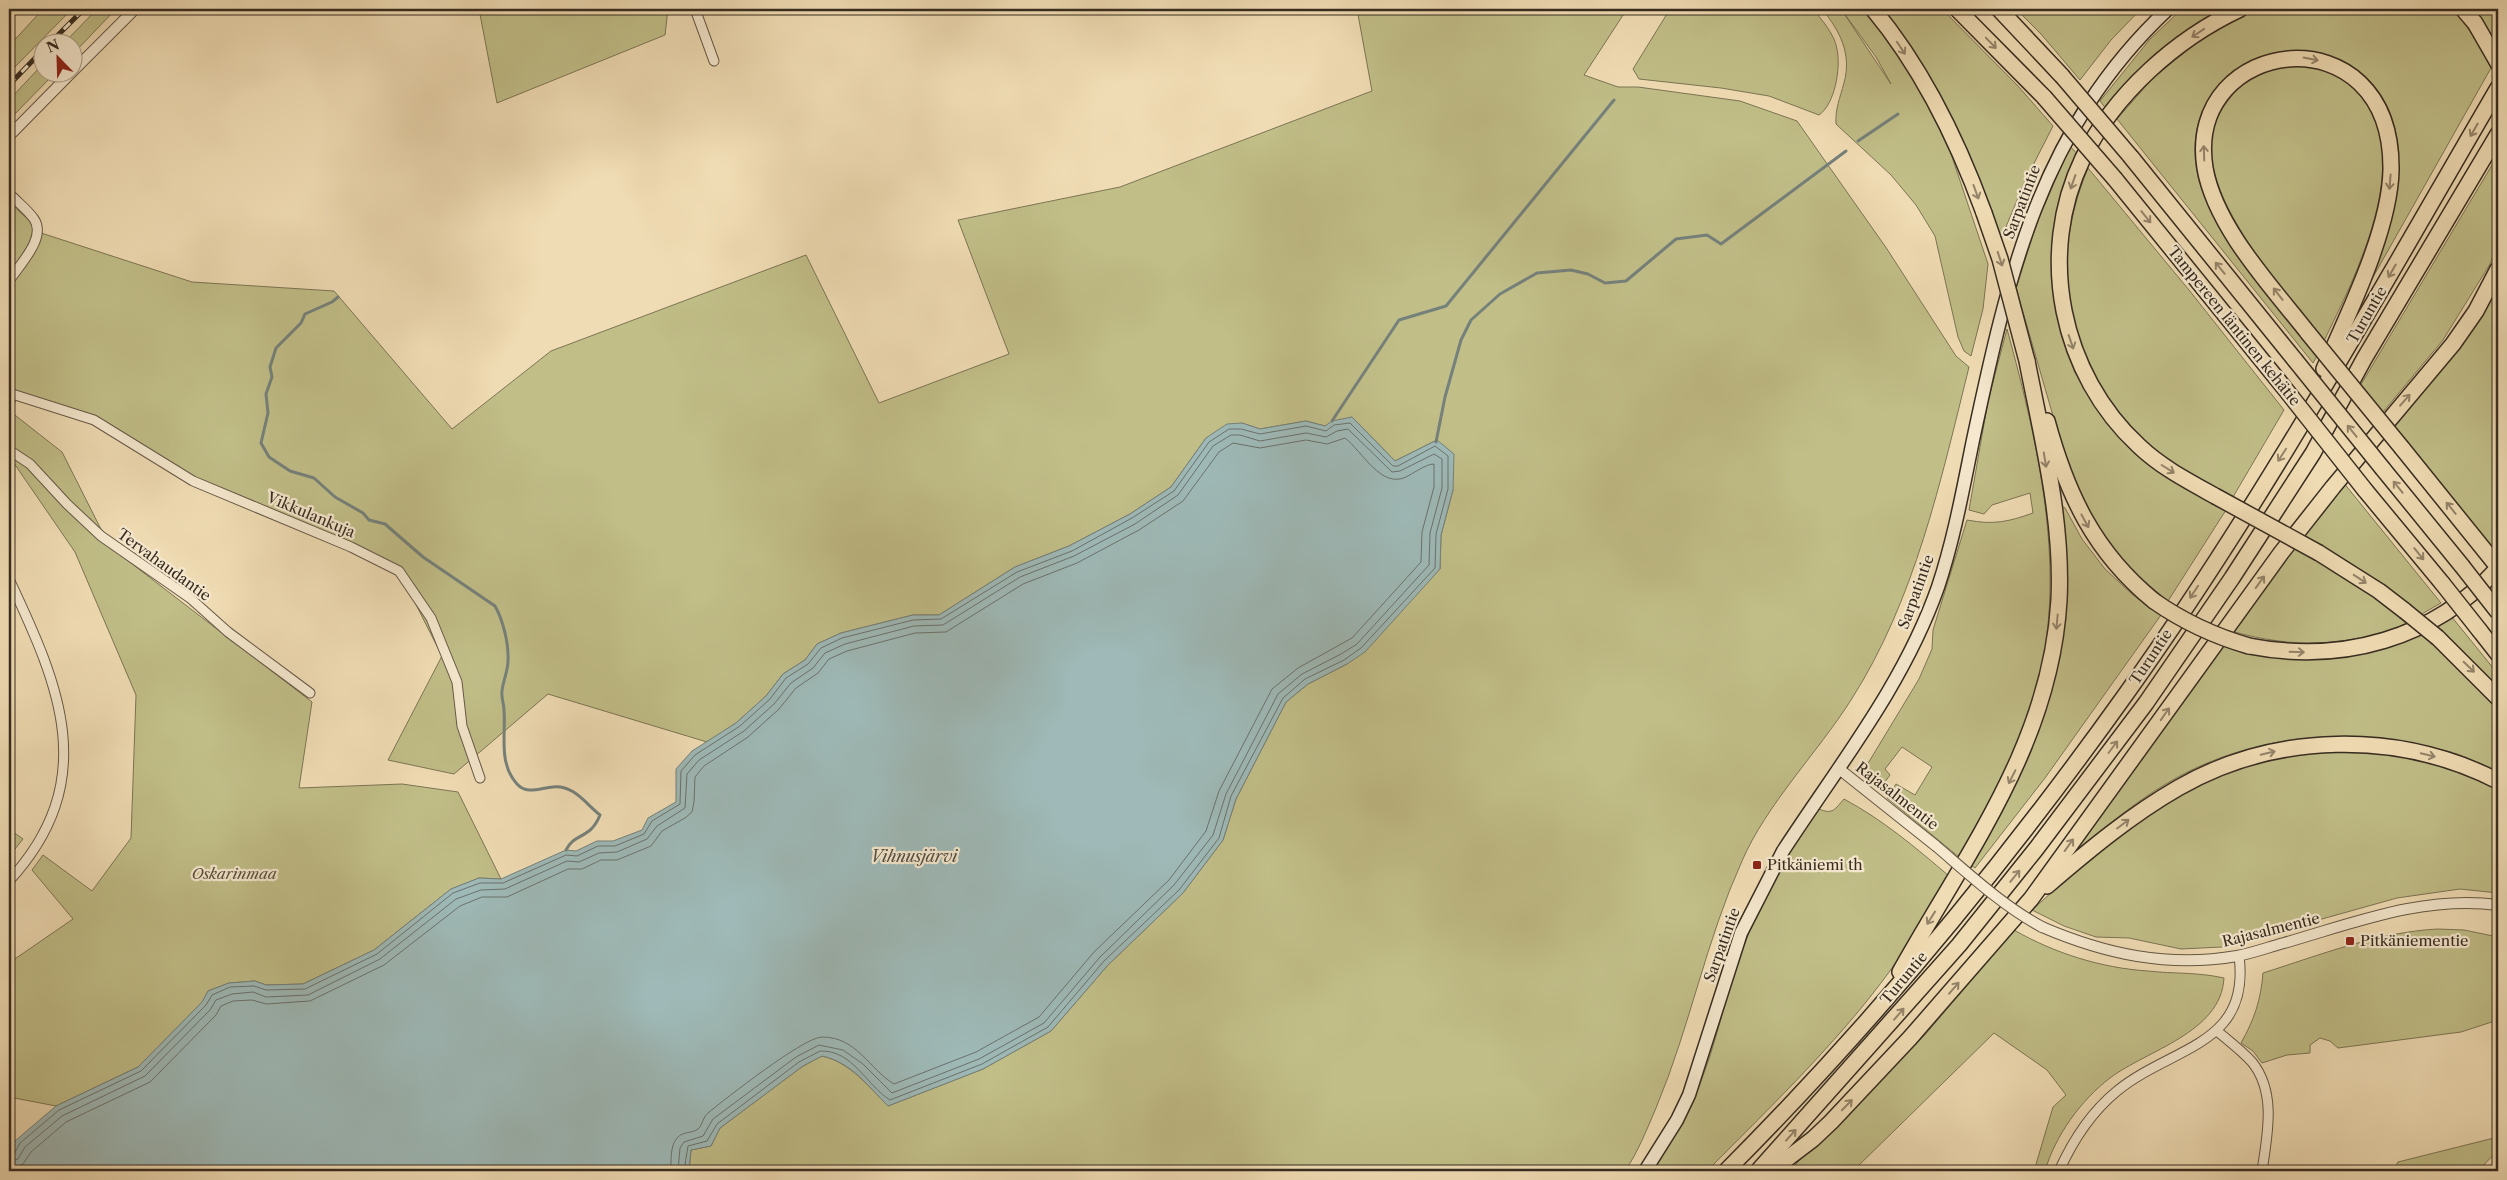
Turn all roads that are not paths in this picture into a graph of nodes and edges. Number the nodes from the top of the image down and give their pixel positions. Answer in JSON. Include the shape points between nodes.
{"nodes":[{"id":1,"x":135,"y":9,"type":"edge"},
{"id":2,"x":695,"y":9,"type":"edge"},
{"id":3,"x":1873,"y":9,"type":"edge"},
{"id":4,"x":1957,"y":9,"type":"edge"},
{"id":5,"x":1999,"y":9,"type":"edge"},
{"id":6,"x":2168,"y":9,"type":"edge"},
{"id":7,"x":2240,"y":9,"type":"edge"},
{"id":8,"x":2463,"y":9,"type":"edge"},
{"id":9,"x":714,"y":61,"type":"dead end"},
{"id":10,"x":82,"y":62,"type":"edge"},
{"id":11,"x":2498,"y":64,"type":"edge"},
{"id":12,"x":62,"y":82,"type":"edge"},
{"id":13,"x":2498,"y":88,"type":"edge"},
{"id":14,"x":2498,"y":134,"type":"edge"},
{"id":15,"x":9,"y":136,"type":"edge"},
{"id":16,"x":9,"y":193,"type":"edge"},
{"id":17,"x":2498,"y":269,"type":"edge"},
{"id":18,"x":9,"y":281,"type":"edge"},
{"id":19,"x":2027,"y":361,"type":"junction"},
{"id":20,"x":9,"y":393,"type":"edge"},
{"id":21,"x":2294,"y":436,"type":"junction"},
{"id":22,"x":9,"y":450,"type":"edge"},
{"id":23,"x":2498,"y":567,"type":"edge"},
{"id":24,"x":9,"y":580,"type":"edge"},
{"id":25,"x":2498,"y":612,"type":"edge"},
{"id":26,"x":2498,"y":654,"type":"edge"},
{"id":27,"x":310,"y":693,"type":"dead end"},
{"id":28,"x":2498,"y":698,"type":"edge"},
{"id":29,"x":1838,"y":768,"type":"junction"},
{"id":30,"x":480,"y":778,"type":"dead end"},
{"id":31,"x":2498,"y":781,"type":"edge"},
{"id":32,"x":9,"y":880,"type":"edge"},
{"id":33,"x":2031,"y":900,"type":"junction"},
{"id":34,"x":2498,"y":905,"type":"edge"},
{"id":35,"x":2239,"y":956,"type":"junction"},
{"id":36,"x":1882,"y":1005,"type":"junction"},
{"id":37,"x":2218,"y":1031,"type":"junction"},
{"id":38,"x":1644,"y":1171,"type":"edge"},
{"id":39,"x":1726,"y":1171,"type":"edge"},
{"id":40,"x":1758,"y":1171,"type":"edge"},
{"id":41,"x":1771,"y":1171,"type":"edge"},
{"id":42,"x":2059,"y":1171,"type":"edge"},
{"id":43,"x":2262,"y":1171,"type":"edge"}],
"edges":[{"from":1,"to":10,"type":"street"},
{"from":2,"to":9,"type":"street"},
{"from":3,"to":19,"type":"highway","one_way":true,"bridge":true,"via":[[1941,110],[1965,163],[2008,286]]},
{"from":4,"to":26,"type":"highway","name":"Tampereen läntinen kehätie","one_way":true,"bridge":true,"via":[[2044,97],[2116,179]]},
{"from":25,"to":5,"type":"highway","name":"Tampereen läntinen kehätie","one_way":true,"bridge":true,"via":[[2131,157]]},
{"from":6,"to":29,"type":"main road","name":"Sarpatintie","via":[[2103,83],[2079,117],[2045,180],[1998,327],[1939,584],[1905,664]]},
{"from":7,"to":28,"type":"highway","one_way":true,"bridge":true,"via":[[2180,46],[2137,83],[2115,108],[2083,157],[2064,214],[2059,262],[2069,336],[2099,399],[2122,429],[2156,461],[2319,553],[2379,591],[2438,638]]},
{"from":8,"to":11,"type":"highway","via":[[2488,43]]},
{"from":12,"to":15,"type":"street"},
{"from":13,"to":21,"type":"highway","name":"Turuntie","one_way":true},
{"from":40,"to":14,"type":"highway","name":"Turuntie","one_way":true,"via":[[1959,945],[2146,703],[2313,452],[2364,359]]},
{"from":16,"to":18,"type":"street","via":[[33,217],[38,230]]},
{"from":33,"to":17,"type":"highway","one_way":true,"via":[[2281,553],[2453,344],[2476,311]]},
{"from":19,"to":23,"type":"highway","one_way":true,"bridge":true,"via":[[2062,469],[2087,526],[2122,572],[2154,601],[2210,634],[2272,651],[2316,653],[2360,647],[2394,637],[2453,608]]},
{"from":19,"to":36,"type":"highway","one_way":true,"via":[[2042,437],[2056,539],[2059,599],[2051,667],[2020,761]]},
{"from":20,"to":30,"type":"street","name":"Vikkulankuja","via":[[94,420],[193,481],[351,546],[399,571],[431,618],[457,682],[462,726]]},
{"from":23,"to":21,"type":"highway","one_way":true,"bridge":true,"via":[[2402,448],[2308,333],[2258,270],[2221,213],[2212,192],[2204,152],[2213,110],[2228,88],[2248,71],[2274,61],[2300,57],[2339,67],[2370,94],[2388,132],[2391,170],[2385,214],[2365,273]]},
{"from":21,"to":36,"type":"highway","name":"Turuntie","one_way":true,"via":[[2127,693],[1978,889]]},
{"from":22,"to":27,"type":"street","name":"Tervahaudantie","via":[[30,464],[101,536],[190,598],[228,632]]},
{"from":24,"to":32,"type":"street","via":[[49,671],[64,740],[61,785],[51,820],[38,844]]},
{"from":29,"to":35,"type":"street","name":"Rajasalmentie","bridge":true,"via":[[1991,893],[2042,927],[2090,946],[2140,958],[2175,961]]},
{"from":29,"to":38,"type":"main road","name":"Sarpatintie","via":[[1783,850],[1754,905],[1728,970],[1689,1095]]},
{"from":33,"to":31,"type":"highway","one_way":true,"via":[[2103,839],[2172,792],[2225,766],[2267,753],[2312,745],[2381,746],[2451,761]]},
{"from":41,"to":33,"type":"highway","one_way":true,"via":[[1813,1139],[1844,1108]]},
{"from":34,"to":35,"type":"street","name":"Rajasalmentie","via":[[2473,902],[2415,907]]},
{"from":35,"to":37,"type":"street","via":[[2241,981],[2238,996],[2228,1020]]},
{"from":36,"to":39,"type":"highway","name":"Turuntie"},
{"from":37,"to":42,"type":"street","via":[[2134,1078],[2109,1098],[2077,1135]]},
{"from":37,"to":43,"type":"street","via":[[2251,1062],[2266,1093],[2268,1119]]}]}
